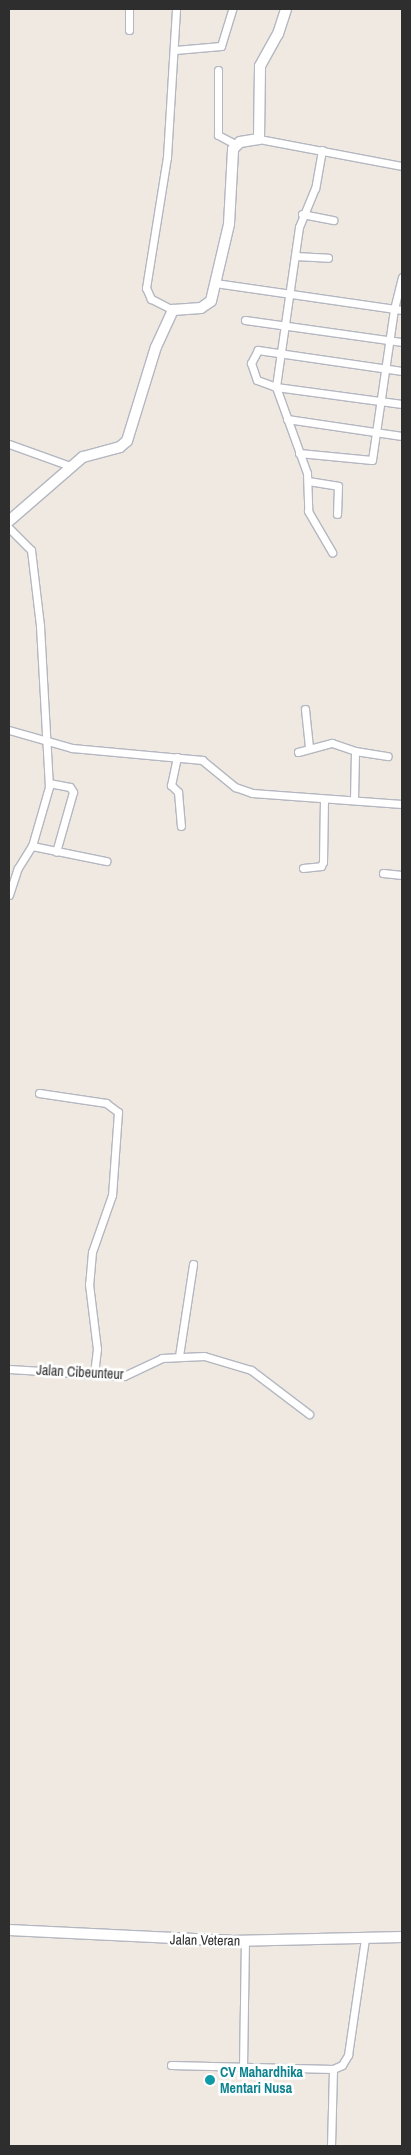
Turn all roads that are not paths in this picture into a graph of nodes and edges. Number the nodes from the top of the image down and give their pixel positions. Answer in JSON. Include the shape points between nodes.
{"nodes":[{"id":1,"x":129,"y":9,"type":"edge"},
{"id":2,"x":176,"y":9,"type":"edge"},
{"id":3,"x":232,"y":9,"type":"edge"},
{"id":4,"x":286,"y":9,"type":"edge"},
{"id":5,"x":129,"y":30,"type":"dead end"},
{"id":6,"x":175,"y":50,"type":"junction"},
{"id":7,"x":218,"y":70,"type":"dead end"},
{"id":8,"x":259,"y":139,"type":"junction"},
{"id":9,"x":235,"y":144,"type":"junction"},
{"id":10,"x":322,"y":150,"type":"junction"},
{"id":11,"x":402,"y":166,"type":"edge"},
{"id":12,"x":302,"y":214,"type":"junction"},
{"id":13,"x":333,"y":220,"type":"dead end"},
{"id":14,"x":295,"y":256,"type":"junction"},
{"id":15,"x":328,"y":258,"type":"dead end"},
{"id":16,"x":402,"y":277,"type":"edge"},
{"id":17,"x":215,"y":283,"type":"junction"},
{"id":18,"x":289,"y":294,"type":"junction"},
{"id":19,"x":173,"y":310,"type":"junction"},
{"id":20,"x":394,"y":310,"type":"junction"},
{"id":21,"x":402,"y":310,"type":"edge"},
{"id":22,"x":245,"y":320,"type":"dead end"},
{"id":23,"x":284,"y":326,"type":"junction"},
{"id":24,"x":390,"y":342,"type":"junction"},
{"id":25,"x":402,"y":342,"type":"edge"},
{"id":26,"x":281,"y":354,"type":"junction"},
{"id":27,"x":385,"y":370,"type":"junction"},
{"id":28,"x":402,"y":371,"type":"edge"},
{"id":29,"x":276,"y":387,"type":"junction"},
{"id":30,"x":380,"y":402,"type":"junction"},
{"id":31,"x":402,"y":404,"type":"edge"},
{"id":32,"x":287,"y":419,"type":"junction"},
{"id":33,"x":377,"y":432,"type":"junction"},
{"id":34,"x":402,"y":436,"type":"edge"},
{"id":35,"x":9,"y":444,"type":"edge"},
{"id":36,"x":299,"y":453,"type":"junction"},
{"id":37,"x":70,"y":466,"type":"junction"},
{"id":38,"x":308,"y":481,"type":"junction"},
{"id":39,"x":337,"y":514,"type":"dead end"},
{"id":40,"x":9,"y":521,"type":"edge"},
{"id":41,"x":9,"y":528,"type":"edge"},
{"id":42,"x":332,"y":552,"type":"dead end"},
{"id":43,"x":305,"y":709,"type":"dead end"},
{"id":44,"x":9,"y":730,"type":"edge"},
{"id":45,"x":45,"y":742,"type":"junction"},
{"id":46,"x":309,"y":748,"type":"junction"},
{"id":47,"x":355,"y":751,"type":"junction"},
{"id":48,"x":298,"y":752,"type":"dead end"},
{"id":49,"x":388,"y":756,"type":"dead end"},
{"id":50,"x":177,"y":757,"type":"junction"},
{"id":51,"x":49,"y":783,"type":"junction"},
{"id":52,"x":324,"y":799,"type":"junction"},
{"id":53,"x":354,"y":800,"type":"junction"},
{"id":54,"x":402,"y":804,"type":"edge"},
{"id":55,"x":181,"y":826,"type":"dead end"},
{"id":56,"x":32,"y":846,"type":"junction"},
{"id":57,"x":56,"y":852,"type":"junction"},
{"id":58,"x":106,"y":861,"type":"dead end"},
{"id":59,"x":303,"y":868,"type":"dead end"},
{"id":60,"x":383,"y":872,"type":"dead end"},
{"id":61,"x":402,"y":875,"type":"edge"},
{"id":62,"x":9,"y":895,"type":"edge"},
{"id":63,"x":39,"y":1093,"type":"dead end"},
{"id":64,"x":193,"y":1264,"type":"dead end"},
{"id":65,"x":179,"y":1356,"type":"junction"},
{"id":66,"x":9,"y":1369,"type":"edge"},
{"id":67,"x":94,"y":1374,"type":"junction"},
{"id":68,"x":309,"y":1414,"type":"dead end"},
{"id":69,"x":9,"y":1930,"type":"edge"},
{"id":70,"x":402,"y":1937,"type":"edge"},
{"id":71,"x":365,"y":1938,"type":"junction"},
{"id":72,"x":245,"y":1941,"type":"junction"},
{"id":73,"x":171,"y":2065,"type":"dead end"},
{"id":74,"x":243,"y":2067,"type":"junction"},
{"id":75,"x":333,"y":2070,"type":"junction"},
{"id":76,"x":331,"y":2146,"type":"edge"}],
"edges":[{"from":1,"to":5,"type":"street"},
{"from":2,"to":6,"type":"street"},
{"from":3,"to":6,"type":"street","via":[[221,46]]},
{"from":4,"to":8,"type":"street","via":[[260,66]]},
{"from":6,"to":19,"type":"street","via":[[167,156],[146,288],[151,299]]},
{"from":7,"to":9,"type":"street","via":[[218,135]]},
{"from":8,"to":9,"type":"street"},
{"from":8,"to":10,"type":"street"},
{"from":9,"to":17,"type":"street","via":[[229,224]]},
{"from":10,"to":11,"type":"street"},
{"from":10,"to":12,"type":"street","via":[[315,188]]},
{"from":12,"to":13,"type":"street"},
{"from":12,"to":14,"type":"street"},
{"from":14,"to":15,"type":"street"},
{"from":14,"to":18,"type":"street"},
{"from":16,"to":20,"type":"street"},
{"from":17,"to":18,"type":"street"},
{"from":17,"to":19,"type":"street","via":[[207,305]]},
{"from":18,"to":20,"type":"street"},
{"from":18,"to":23,"type":"street"},
{"from":19,"to":37,"type":"street","via":[[156,347],[127,441],[120,447],[90,454]]},
{"from":20,"to":21,"type":"street"},
{"from":20,"to":24,"type":"street"},
{"from":22,"to":23,"type":"street"},
{"from":23,"to":24,"type":"street"},
{"from":23,"to":26,"type":"street"},
{"from":24,"to":25,"type":"street"},
{"from":24,"to":27,"type":"street"},
{"from":26,"to":27,"type":"street"},
{"from":26,"to":29,"type":"street"},
{"from":26,"to":29,"type":"street","via":[[258,350],[252,356],[254,377]]},
{"from":27,"to":28,"type":"street"},
{"from":27,"to":30,"type":"street"},
{"from":29,"to":30,"type":"street"},
{"from":29,"to":32,"type":"street"},
{"from":30,"to":31,"type":"street"},
{"from":30,"to":33,"type":"street"},
{"from":32,"to":33,"type":"street"},
{"from":32,"to":36,"type":"street"},
{"from":33,"to":34,"type":"street"},
{"from":33,"to":36,"type":"street","via":[[372,460]]},
{"from":35,"to":37,"type":"street"},
{"from":36,"to":38,"type":"street"},
{"from":37,"to":40,"type":"street"},
{"from":38,"to":39,"type":"street","via":[[338,486]]},
{"from":38,"to":42,"type":"street","via":[[308,511]]},
{"from":41,"to":45,"type":"street","via":[[31,550],[40,626]]},
{"from":43,"to":46,"type":"street"},
{"from":44,"to":45,"type":"street"},
{"from":45,"to":50,"type":"street","via":[[129,755]]},
{"from":45,"to":51,"type":"street"},
{"from":46,"to":47,"type":"street","via":[[340,743]]},
{"from":46,"to":48,"type":"street"},
{"from":47,"to":49,"type":"street"},
{"from":47,"to":53,"type":"street"},
{"from":50,"to":52,"type":"street","via":[[207,762],[242,790]]},
{"from":50,"to":55,"type":"street","via":[[171,786],[178,792]]},
{"from":51,"to":56,"type":"street"},
{"from":51,"to":57,"type":"street","via":[[70,787],[73,792]]},
{"from":52,"to":53,"type":"street"},
{"from":52,"to":59,"type":"street","via":[[323,862],[321,866]]},
{"from":53,"to":54,"type":"street"},
{"from":56,"to":57,"type":"street"},
{"from":56,"to":62,"type":"street","via":[[18,868]]},
{"from":57,"to":58,"type":"street"},
{"from":60,"to":61,"type":"street"},
{"from":63,"to":67,"type":"street","via":[[106,1103],[118,1112],[112,1195],[92,1252],[89,1284],[98,1349]]},
{"from":64,"to":65,"type":"street"},
{"from":65,"to":67,"type":"street","name":"Jalan Cibeunteur","via":[[162,1358],[128,1375]]},
{"from":65,"to":68,"type":"street","name":"Jalan Cibeunteur","via":[[204,1356],[239,1365]]},
{"from":66,"to":67,"type":"street","name":"Jalan Cibeunteur"},
{"from":69,"to":72,"type":"street","name":"Jalan Veteran"},
{"from":70,"to":71,"type":"street","name":"Jalan Veteran"},
{"from":71,"to":72,"type":"street","name":"Jalan Veteran"},
{"from":71,"to":75,"type":"street","via":[[348,2055]]},
{"from":72,"to":74,"type":"street"},
{"from":73,"to":74,"type":"street"},
{"from":74,"to":75,"type":"street"},
{"from":75,"to":76,"type":"street"}]}
